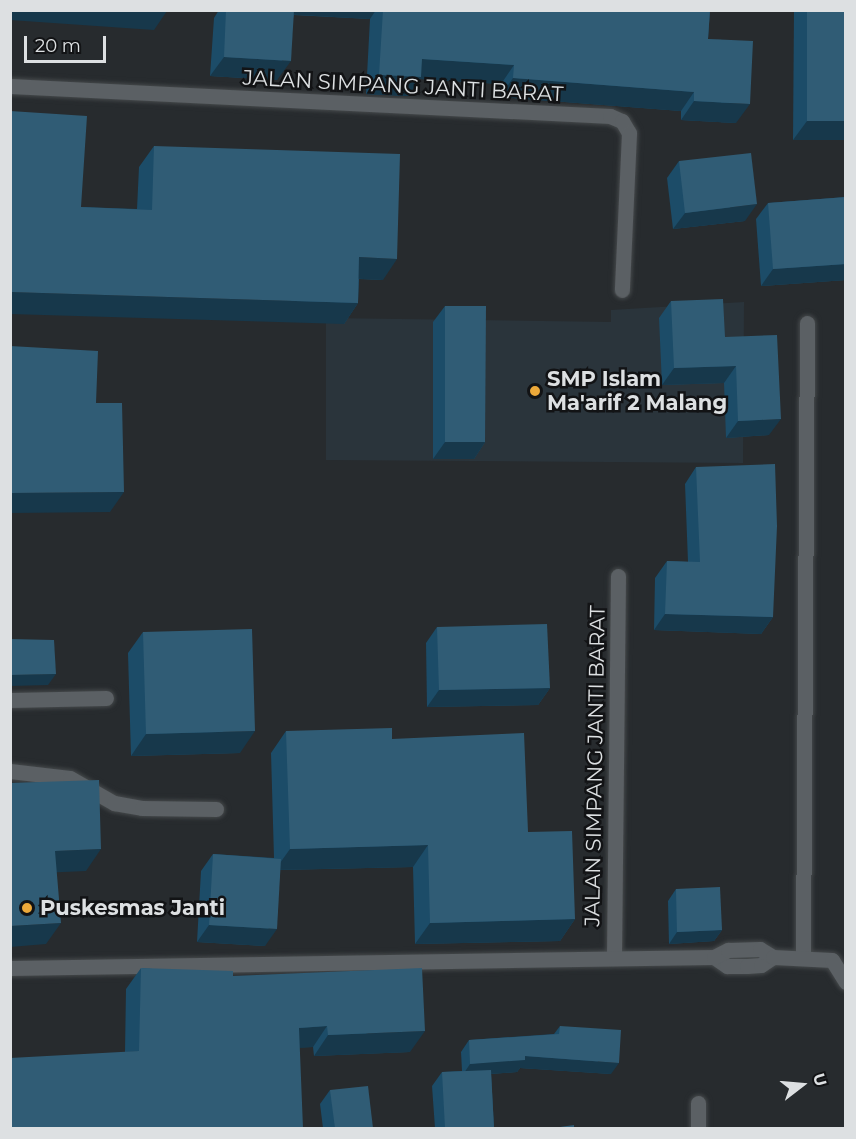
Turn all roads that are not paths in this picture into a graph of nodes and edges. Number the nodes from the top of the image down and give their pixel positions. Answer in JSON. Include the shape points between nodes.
{"nodes":[{"id":1,"x":10,"y":86,"type":"edge"},
{"id":2,"x":622,"y":290,"type":"dead end"},
{"id":3,"x":807,"y":323,"type":"dead end"},
{"id":4,"x":618,"y":576,"type":"dead end"},
{"id":5,"x":106,"y":698,"type":"dead end"},
{"id":6,"x":10,"y":699,"type":"edge"},
{"id":7,"x":10,"y":771,"type":"edge"},
{"id":8,"x":216,"y":809,"type":"dead end"},
{"id":9,"x":614,"y":957,"type":"junction"},
{"id":10,"x":803,"y":957,"type":"junction"},
{"id":11,"x":10,"y":968,"type":"edge"},
{"id":12,"x":846,"y":982,"type":"edge"},
{"id":13,"x":698,"y":1103,"type":"dead end"},
{"id":14,"x":698,"y":1128,"type":"edge"}],
"edges":[{"from":1,"to":2,"type":"street","name":"JALAN SIMPANG JANTI BARAT","via":[[610,116],[622,121],[629,134]]},
{"from":3,"to":10,"type":"street"},
{"from":4,"to":9,"type":"street","name":"JALAN SIMPANG JANTI BARAT"},
{"from":5,"to":6,"type":"street"},
{"from":7,"to":8,"type":"street","via":[[70,778],[114,803],[142,808]]},
{"from":9,"to":10,"type":"street","via":[[714,957],[728,950],[760,949],[773,957]]},
{"from":9,"to":11,"type":"street"},
{"from":10,"to":12,"type":"street","via":[[832,960]]},
{"from":13,"to":14,"type":"street"}]}
